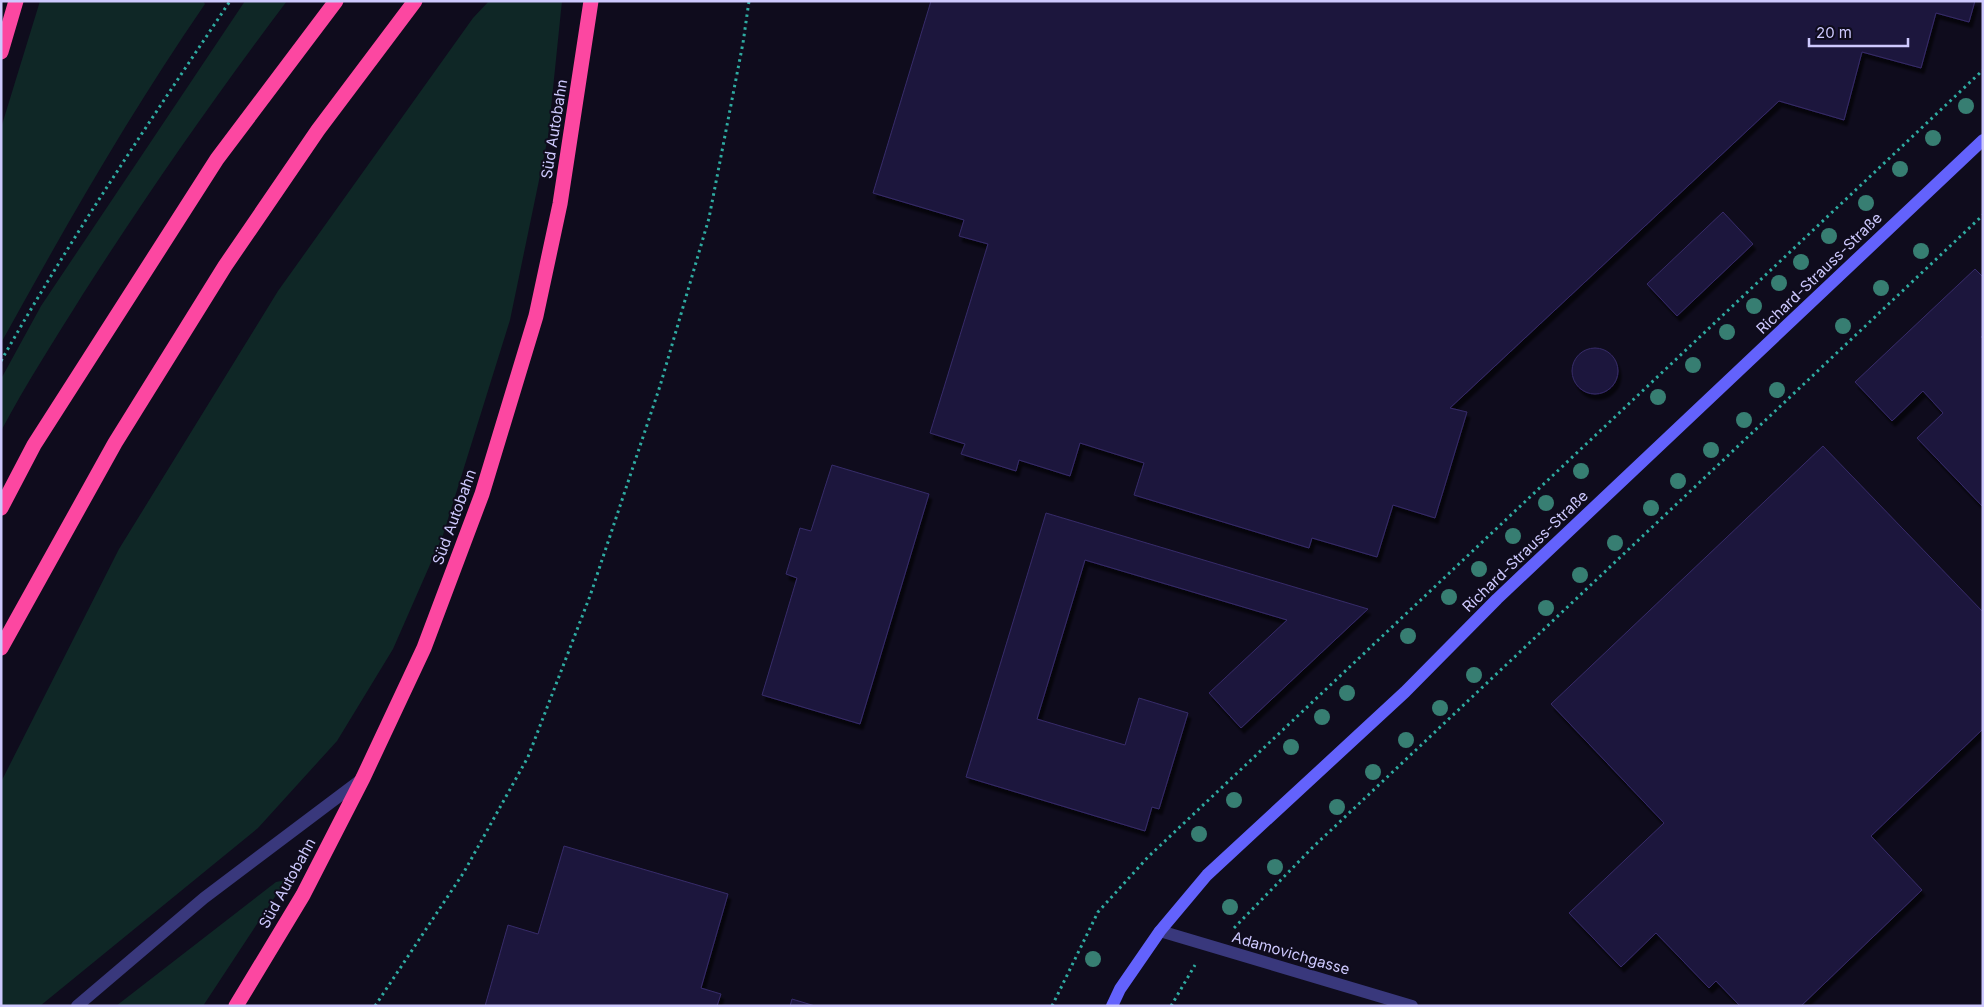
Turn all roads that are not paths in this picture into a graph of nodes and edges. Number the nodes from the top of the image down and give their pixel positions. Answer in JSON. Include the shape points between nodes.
{"nodes":[{"id":1,"x":16,"y":1,"type":"edge"},
{"id":2,"x":336,"y":1,"type":"edge"},
{"id":3,"x":415,"y":1,"type":"edge"},
{"id":4,"x":591,"y":1,"type":"edge"},
{"id":5,"x":1,"y":52,"type":"edge"},
{"id":6,"x":1983,"y":140,"type":"edge"},
{"id":7,"x":1,"y":508,"type":"edge"},
{"id":8,"x":1,"y":648,"type":"edge"},
{"id":9,"x":363,"y":778,"type":"junction"},
{"id":10,"x":1160,"y":931,"type":"junction"},
{"id":11,"x":77,"y":1006,"type":"edge"},
{"id":12,"x":236,"y":1006,"type":"edge"},
{"id":13,"x":1112,"y":1006,"type":"edge"},
{"id":14,"x":1412,"y":1006,"type":"edge"}],
"edges":[{"from":1,"to":5,"type":"highway"},
{"from":2,"to":7,"type":"highway","via":[[217,159],[34,445]]},
{"from":3,"to":8,"type":"highway","via":[[318,130],[225,266],[115,443]]},
{"from":4,"to":9,"type":"highway","name":"Süd Autobahn","via":[[560,204],[536,316],[482,494],[424,648]]},
{"from":6,"to":10,"type":"main road","name":"Richard-Strauss-Straße","via":[[1497,599],[1405,692],[1206,875]]},
{"from":9,"to":11,"type":"street","via":[[204,898]]},
{"from":9,"to":12,"type":"highway","name":"Süd Autobahn","via":[[303,895]]},
{"from":10,"to":13,"type":"main road","name":"Richard-Strauss-Straße"},
{"from":10,"to":14,"type":"street","name":"Adamovichgasse"}]}
